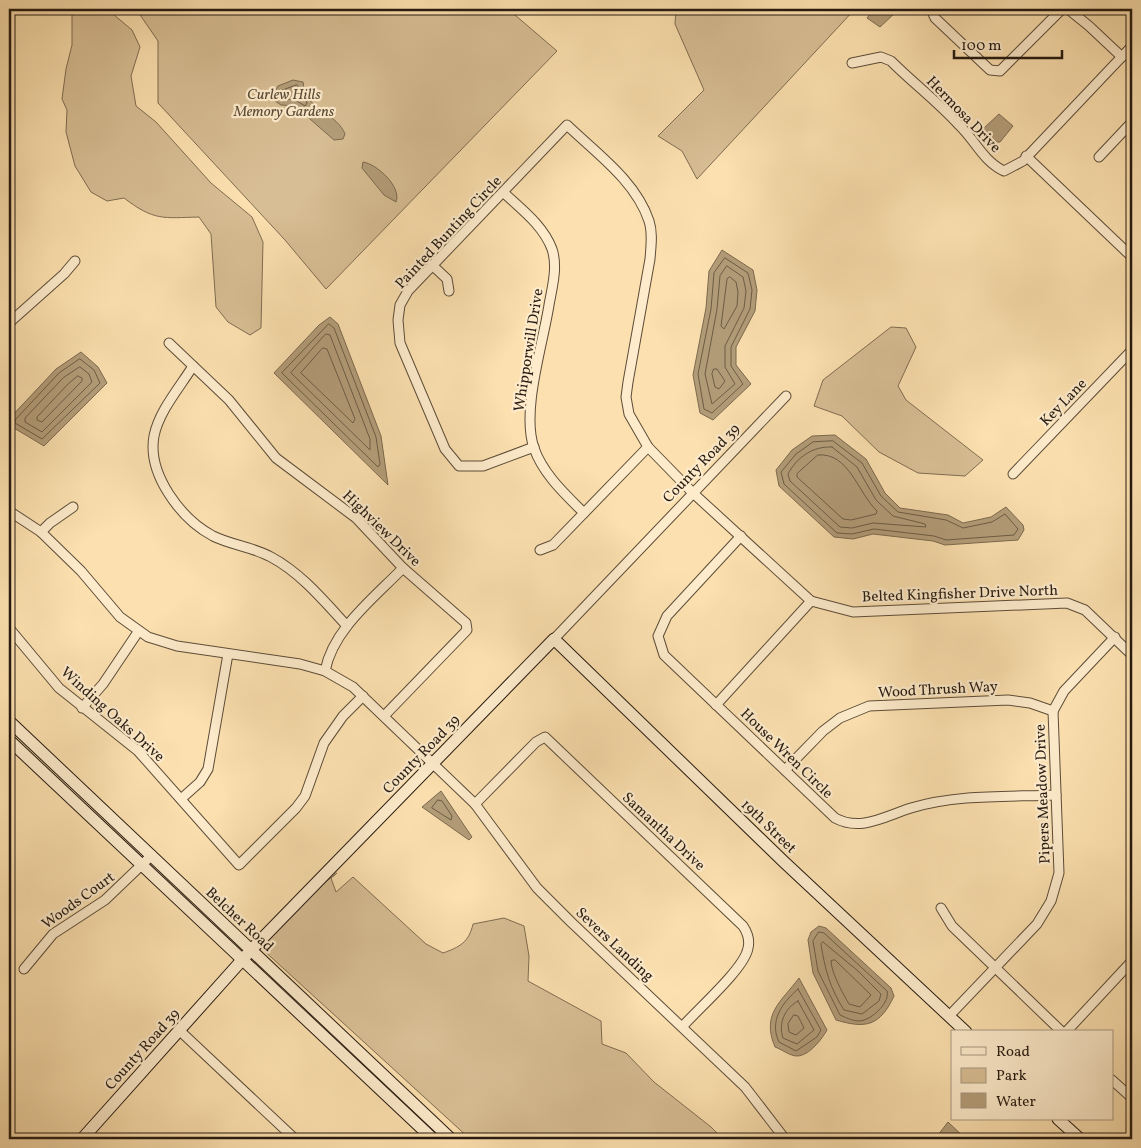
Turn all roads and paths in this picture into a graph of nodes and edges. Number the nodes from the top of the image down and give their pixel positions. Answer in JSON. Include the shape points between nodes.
{"nodes":[{"id":1,"x":931,"y":9,"type":"edge"},
{"id":2,"x":1062,"y":9,"type":"edge"},
{"id":3,"x":1068,"y":9,"type":"edge"},
{"id":4,"x":1132,"y":46,"type":"edge"},
{"id":5,"x":1122,"y":57,"type":"junction"},
{"id":6,"x":852,"y":63,"type":"dead end"},
{"id":7,"x":1132,"y":122,"type":"edge"},
{"id":8,"x":567,"y":125,"type":"joint"},
{"id":9,"x":1026,"y":156,"type":"junction"},
{"id":10,"x":1099,"y":156,"type":"dead end"},
{"id":11,"x":503,"y":192,"type":"junction"},
{"id":12,"x":1132,"y":257,"type":"edge"},
{"id":13,"x":75,"y":261,"type":"dead end"},
{"id":14,"x":432,"y":265,"type":"junction"},
{"id":15,"x":449,"y":291,"type":"dead end"},
{"id":16,"x":9,"y":323,"type":"edge"},
{"id":17,"x":169,"y":343,"type":"dead end"},
{"id":18,"x":1132,"y":350,"type":"edge"},
{"id":19,"x":194,"y":366,"type":"junction"},
{"id":20,"x":786,"y":396,"type":"dead end"},
{"id":21,"x":648,"y":447,"type":"junction"},
{"id":22,"x":534,"y":448,"type":"junction"},
{"id":23,"x":1014,"y":474,"type":"dead end"},
{"id":24,"x":693,"y":493,"type":"junction"},
{"id":25,"x":73,"y":507,"type":"dead end"},
{"id":26,"x":9,"y":511,"type":"edge"},
{"id":27,"x":584,"y":513,"type":"junction"},
{"id":28,"x":40,"y":532,"type":"junction"},
{"id":29,"x":741,"y":536,"type":"junction"},
{"id":30,"x":540,"y":550,"type":"dead end"},
{"id":31,"x":403,"y":568,"type":"junction"},
{"id":32,"x":811,"y":600,"type":"junction"},
{"id":33,"x":347,"y":626,"type":"junction"},
{"id":34,"x":9,"y":628,"type":"edge"},
{"id":35,"x":138,"y":632,"type":"junction"},
{"id":36,"x":1115,"y":637,"type":"junction"},
{"id":37,"x":554,"y":639,"type":"junction"},
{"id":38,"x":228,"y":654,"type":"junction"},
{"id":39,"x":1132,"y":655,"type":"edge"},
{"id":40,"x":325,"y":671,"type":"junction"},
{"id":41,"x":363,"y":696,"type":"junction"},
{"id":42,"x":716,"y":705,"type":"junction"},
{"id":43,"x":82,"y":708,"type":"junction"},
{"id":44,"x":1053,"y":711,"type":"junction"},
{"id":45,"x":384,"y":716,"type":"junction"},
{"id":46,"x":9,"y":720,"type":"edge"},
{"id":47,"x":9,"y":740,"type":"edge"},
{"id":48,"x":433,"y":763,"type":"junction"},
{"id":49,"x":785,"y":770,"type":"junction"},
{"id":50,"x":1056,"y":795,"type":"junction"},
{"id":51,"x":181,"y":798,"type":"junction"},
{"id":52,"x":475,"y":804,"type":"junction"},
{"id":53,"x":152,"y":855,"type":"junction"},
{"id":54,"x":142,"y":865,"type":"junction"},
{"id":55,"x":941,"y":908,"type":"dead end"},
{"id":56,"x":251,"y":950,"type":"junction"},
{"id":57,"x":242,"y":960,"type":"junction"},
{"id":58,"x":1132,"y":961,"type":"edge"},
{"id":59,"x":24,"y":969,"type":"dead end"},
{"id":60,"x":995,"y":969,"type":"junction"},
{"id":61,"x":949,"y":1016,"type":"junction"},
{"id":62,"x":683,"y":1026,"type":"junction"},
{"id":63,"x":179,"y":1030,"type":"junction"},
{"id":64,"x":964,"y":1030,"type":"edge"},
{"id":65,"x":1062,"y":1030,"type":"edge"},
{"id":66,"x":1066,"y":1030,"type":"edge"},
{"id":67,"x":1114,"y":1082,"type":"edge"},
{"id":68,"x":1132,"y":1098,"type":"edge"},
{"id":69,"x":1059,"y":1120,"type":"edge"},
{"id":70,"x":82,"y":1139,"type":"edge"},
{"id":71,"x":295,"y":1139,"type":"edge"},
{"id":72,"x":433,"y":1139,"type":"edge"},
{"id":73,"x":452,"y":1139,"type":"edge"},
{"id":74,"x":785,"y":1139,"type":"edge"},
{"id":75,"x":1080,"y":1139,"type":"edge"}],
"edges":[{"from":1,"to":2,"type":"street","via":[[935,18],[990,70],[1000,71]]},
{"from":3,"to":5,"type":"street"},
{"from":4,"to":5,"type":"street","name":"Hermosa Drive"},
{"from":5,"to":9,"type":"street","name":"Hermosa Drive"},
{"from":6,"to":9,"type":"street","name":"Hermosa Drive","via":[[881,57],[891,61],[1004,171],[1023,162]]},
{"from":7,"to":10,"type":"street"},
{"from":8,"to":11,"type":"street","name":"Painted Bunting Circle"},
{"from":8,"to":21,"type":"street","name":"Belted Kingfisher Drive North","via":[[634,191],[649,222],[650,259],[626,397],[628,414]]},
{"from":9,"to":12,"type":"street"},
{"from":11,"to":14,"type":"street","name":"Painted Bunting Circle"},
{"from":11,"to":22,"type":"street","name":"Whipporwill Drive","via":[[543,233],[554,262],[531,402]]},
{"from":13,"to":16,"type":"street"},
{"from":14,"to":15,"type":"street","via":[[447,279]]},
{"from":14,"to":22,"type":"street","name":"Painted Bunting Circle","via":[[408,291],[400,306],[397,328],[400,343],[445,449],[459,466],[483,466]]},
{"from":17,"to":19,"type":"street","name":"Highview Drive"},
{"from":18,"to":23,"type":"street","name":"Key Lane"},
{"from":19,"to":31,"type":"street","name":"Highview Drive","via":[[229,400],[276,458],[356,518]]},
{"from":19,"to":33,"type":"street","via":[[164,413],[154,436],[157,469],[169,492],[202,529],[215,537],[255,549],[303,580]]},
{"from":20,"to":24,"type":"street","name":"County Road 39"},
{"from":21,"to":24,"type":"street","name":"Belted Kingfisher Drive North"},
{"from":21,"to":27,"type":"street"},
{"from":22,"to":27,"type":"street","name":"Whipporwill Drive","via":[[556,484]]},
{"from":24,"to":29,"type":"street","name":"Belted Kingfisher Drive North"},
{"from":24,"to":37,"type":"street","name":"County Road 39"},
{"from":25,"to":28,"type":"street"},
{"from":26,"to":28,"type":"street","name":"Severs Landing"},
{"from":27,"to":30,"type":"street","via":[[553,544]]},
{"from":28,"to":35,"type":"street","name":"Severs Landing","via":[[81,571],[120,618]]},
{"from":29,"to":32,"type":"street","name":"Belted Kingfisher Drive North"},
{"from":29,"to":42,"type":"street","name":"House Wren Circle","via":[[667,616],[658,636],[664,655]]},
{"from":31,"to":33,"type":"street"},
{"from":31,"to":45,"type":"street","name":"Highview Drive","via":[[466,622],[467,630]]},
{"from":32,"to":36,"type":"street","name":"Belted Kingfisher Drive North","via":[[853,612],[1067,603],[1085,610]]},
{"from":32,"to":42,"type":"street"},
{"from":33,"to":40,"type":"street","via":[[332,647]]},
{"from":34,"to":43,"type":"street","name":"Winding Oaks Drive","via":[[59,688]]},
{"from":35,"to":38,"type":"street","name":"Severs Landing","via":[[164,643]]},
{"from":35,"to":43,"type":"street","via":[[103,684]]},
{"from":36,"to":39,"type":"street","name":"Belted Kingfisher Drive North"},
{"from":36,"to":44,"type":"street","via":[[1064,691]]},
{"from":37,"to":48,"type":"street","name":"County Road 39"},
{"from":37,"to":61,"type":"street","name":"19th Street"},
{"from":38,"to":40,"type":"street","name":"Severs Landing","via":[[300,664]]},
{"from":38,"to":51,"type":"street","via":[[208,769],[200,782]]},
{"from":40,"to":41,"type":"street","name":"Severs Landing"},
{"from":41,"to":45,"type":"street","name":"Severs Landing"},
{"from":41,"to":51,"type":"street","name":"Winding Oaks Drive","via":[[343,716],[324,743],[305,796],[239,865]]},
{"from":42,"to":49,"type":"street","name":"House Wren Circle"},
{"from":43,"to":51,"type":"street","name":"Winding Oaks Drive","via":[[138,750]]},
{"from":44,"to":49,"type":"street","name":"Wood Thrush Way","via":[[1008,700],[869,706],[840,718],[823,730]]},
{"from":44,"to":50,"type":"street","name":"Pipers Meadow Drive"},
{"from":45,"to":48,"type":"street","name":"Severs Landing"},
{"from":46,"to":53,"type":"street","name":"Belcher Road"},
{"from":47,"to":54,"type":"street","name":"Belcher Road"},
{"from":48,"to":52,"type":"street","name":"Severs Landing"},
{"from":48,"to":56,"type":"street","name":"County Road 39"},
{"from":49,"to":50,"type":"street","name":"House Wren Circle","via":[[834,818],[849,824],[862,825],[947,799]]},
{"from":50,"to":60,"type":"street","name":"Pipers Meadow Drive","via":[[1059,874],[1050,901],[1037,924]]},
{"from":52,"to":62,"type":"street","name":"Severs Landing","via":[[537,888]]},
{"from":52,"to":62,"type":"street","name":"Samantha Drive","via":[[536,742],[545,737],[743,926],[748,933],[749,948],[742,964]]},
{"from":53,"to":54,"type":"street","name":"Woods Court"},
{"from":53,"to":56,"type":"street","name":"Belcher Road"},
{"from":54,"to":57,"type":"street","name":"Belcher Road"},
{"from":54,"to":59,"type":"street","name":"Woods Court","via":[[105,900],[53,934]]},
{"from":55,"to":60,"type":"street","via":[[952,926]]},
{"from":56,"to":57,"type":"street","name":"County Road 39"},
{"from":56,"to":73,"type":"street","name":"Belcher Road"},
{"from":57,"to":63,"type":"street","name":"County Road 39"},
{"from":57,"to":72,"type":"street","name":"Belcher Road"},
{"from":58,"to":66,"type":"street"},
{"from":60,"to":61,"type":"street","name":"Pipers Meadow Drive"},
{"from":60,"to":65,"type":"street"},
{"from":61,"to":64,"type":"street","name":"19th Street"},
{"from":62,"to":74,"type":"street","name":"Severs Landing","via":[[745,1087]]},
{"from":63,"to":70,"type":"street","name":"County Road 39"},
{"from":63,"to":71,"type":"street"},
{"from":67,"to":68,"type":"street"},
{"from":69,"to":75,"type":"street"}]}
